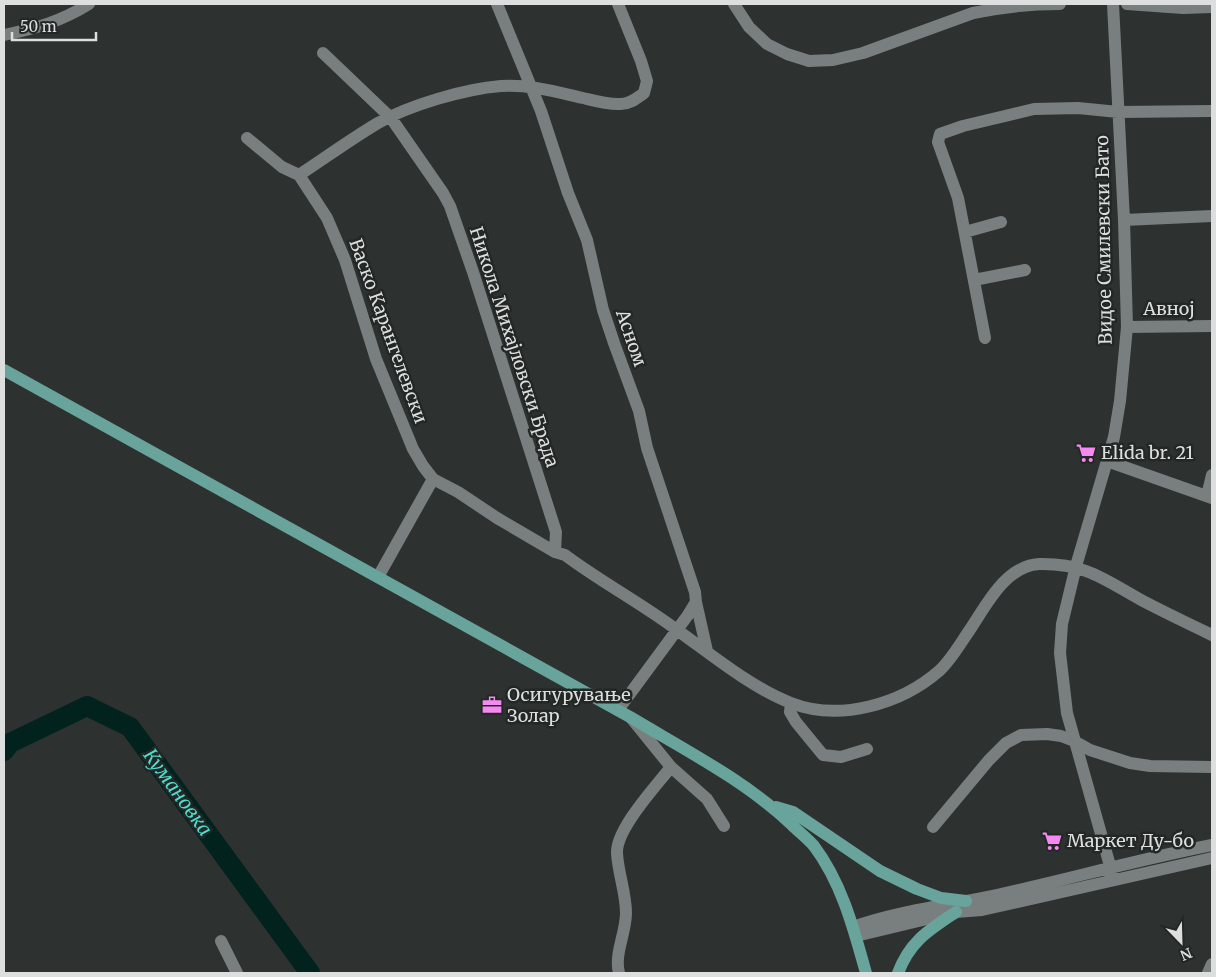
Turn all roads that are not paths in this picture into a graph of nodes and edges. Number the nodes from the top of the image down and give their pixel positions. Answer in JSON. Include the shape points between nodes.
{"nodes":[{"id":1,"x":89,"y":4,"type":"edge"},
{"id":2,"x":496,"y":4,"type":"edge"},
{"id":3,"x":618,"y":4,"type":"edge"},
{"id":4,"x":734,"y":4,"type":"edge"},
{"id":5,"x":1060,"y":4,"type":"edge"},
{"id":6,"x":1113,"y":4,"type":"edge"},
{"id":7,"x":1127,"y":4,"type":"edge"},
{"id":8,"x":1212,"y":7,"type":"edge"},
{"id":9,"x":972,"y":8,"type":"edge"},
{"id":10,"x":4,"y":35,"type":"edge"},
{"id":11,"x":322,"y":53,"type":"dead end"},
{"id":12,"x":531,"y":87,"type":"junction"},
{"id":13,"x":1212,"y":111,"type":"edge"},
{"id":14,"x":1118,"y":112,"type":"junction"},
{"id":15,"x":391,"y":118,"type":"junction"},
{"id":16,"x":247,"y":138,"type":"dead end"},
{"id":17,"x":299,"y":176,"type":"junction"},
{"id":18,"x":1212,"y":216,"type":"edge"},
{"id":19,"x":1124,"y":220,"type":"junction"},
{"id":20,"x":1001,"y":222,"type":"dead end"},
{"id":21,"x":965,"y":232,"type":"junction"},
{"id":22,"x":1024,"y":270,"type":"dead end"},
{"id":23,"x":974,"y":280,"type":"junction"},
{"id":24,"x":1212,"y":326,"type":"edge"},
{"id":25,"x":1127,"y":327,"type":"junction"},
{"id":26,"x":985,"y":338,"type":"dead end"},
{"id":27,"x":4,"y":370,"type":"edge"},
{"id":28,"x":1107,"y":461,"type":"junction"},
{"id":29,"x":1212,"y":475,"type":"edge"},
{"id":30,"x":433,"y":479,"type":"junction"},
{"id":31,"x":1210,"y":497,"type":"edge"},
{"id":32,"x":555,"y":552,"type":"junction"},
{"id":33,"x":1076,"y":566,"type":"junction"},
{"id":34,"x":378,"y":577,"type":"junction"},
{"id":35,"x":696,"y":602,"type":"junction"},
{"id":36,"x":677,"y":629,"type":"junction"},
{"id":37,"x":1212,"y":635,"type":"edge"},
{"id":38,"x":707,"y":651,"type":"junction"},
{"id":39,"x":791,"y":703,"type":"junction"},
{"id":40,"x":618,"y":710,"type":"junction"},
{"id":41,"x":630,"y":717,"type":"junction"},
{"id":42,"x":1074,"y":741,"type":"junction"},
{"id":43,"x":867,"y":749,"type":"dead end"},
{"id":44,"x":1212,"y":766,"type":"edge"},
{"id":45,"x":671,"y":767,"type":"junction"},
{"id":46,"x":772,"y":806,"type":"junction"},
{"id":47,"x":724,"y":826,"type":"dead end"},
{"id":48,"x":933,"y":827,"type":"dead end"},
{"id":49,"x":1212,"y":845,"type":"edge"},
{"id":50,"x":1212,"y":858,"type":"edge"},
{"id":51,"x":1110,"y":867,"type":"junction"},
{"id":52,"x":1114,"y":880,"type":"junction"},
{"id":53,"x":966,"y":901,"type":"junction"},
{"id":54,"x":956,"y":912,"type":"junction"},
{"id":55,"x":855,"y":931,"type":"junction"},
{"id":56,"x":221,"y":941,"type":"dead end"},
{"id":57,"x":1212,"y":964,"type":"edge"},
{"id":58,"x":236,"y":973,"type":"edge"},
{"id":59,"x":619,"y":973,"type":"edge"},
{"id":60,"x":866,"y":973,"type":"edge"},
{"id":61,"x":898,"y":973,"type":"edge"},
{"id":62,"x":1208,"y":973,"type":"edge"}],
"edges":[{"from":1,"to":10,"type":"street","via":[[54,22]]},
{"from":2,"to":12,"type":"street","name":"Асном"},
{"from":3,"to":12,"type":"street","via":[[641,61],[646,81],[644,92],[633,101],[622,104]]},
{"from":4,"to":9,"type":"street","via":[[749,27],[768,44],[809,61],[833,60],[863,53]]},
{"from":5,"to":9,"type":"street"},
{"from":6,"to":14,"type":"street","name":"Видое Смилевски Бато"},
{"from":7,"to":8,"type":"street"},
{"from":11,"to":15,"type":"street","name":"Никола Михајловски Брада"},
{"from":12,"to":15,"type":"street","via":[[501,86],[474,91],[443,98]]},
{"from":12,"to":35,"type":"street","name":"Асном","via":[[587,240],[603,310],[639,411],[647,448]]},
{"from":13,"to":14,"type":"street"},
{"from":14,"to":19,"type":"street","name":"Видое Смилевски Бато"},
{"from":14,"to":21,"type":"street","via":[[1078,108],[1034,109],[940,134],[938,142],[958,198]]},
{"from":15,"to":17,"type":"street","via":[[378,123]]},
{"from":15,"to":32,"type":"street","name":"Никола Михајловски Брада","via":[[450,206],[556,532]]},
{"from":16,"to":17,"type":"street","via":[[282,167]]},
{"from":17,"to":30,"type":"street","name":"Васко Карангелевски","via":[[327,218],[345,260],[376,359],[413,449]]},
{"from":18,"to":19,"type":"street"},
{"from":19,"to":25,"type":"street","name":"Видое Смилевски Бато"},
{"from":20,"to":21,"type":"street"},
{"from":21,"to":23,"type":"street"},
{"from":22,"to":23,"type":"street"},
{"from":23,"to":26,"type":"street"},
{"from":24,"to":25,"type":"street","name":"Авној"},
{"from":25,"to":28,"type":"street","name":"Видое Смилевски Бато","via":[[1120,401]]},
{"from":27,"to":34,"type":"main road"},
{"from":28,"to":31,"type":"street"},
{"from":28,"to":33,"type":"street","name":"Видое Смилевски Бато"},
{"from":29,"to":31,"type":"street"},
{"from":30,"to":32,"type":"street","name":"Васко Карангелевски"},
{"from":30,"to":34,"type":"street"},
{"from":32,"to":36,"type":"street","via":[[565,555]]},
{"from":33,"to":37,"type":"street","via":[[1110,580],[1140,600]]},
{"from":33,"to":39,"type":"street","via":[[1038,564],[1016,571],[1002,584],[940,670],[919,686],[878,704],[851,710],[810,708]]},
{"from":33,"to":42,"type":"street","name":"Видое Смилевски Бато","via":[[1062,624],[1060,653],[1067,713]]},
{"from":34,"to":40,"type":"main road"},
{"from":35,"to":36,"type":"street"},
{"from":35,"to":38,"type":"street","name":"Асном"},
{"from":36,"to":38,"type":"street"},
{"from":36,"to":40,"type":"street"},
{"from":38,"to":39,"type":"street","via":[[742,677]]},
{"from":39,"to":43,"type":"street","via":[[790,712],[796,722],[823,755],[840,757]]},
{"from":40,"to":41,"type":"main road"},
{"from":41,"to":45,"type":"street"},
{"from":41,"to":46,"type":"main road"},
{"from":42,"to":44,"type":"street","via":[[1090,750],[1130,763]]},
{"from":42,"to":48,"type":"street","via":[[1047,734],[1021,735],[1006,743]]},
{"from":42,"to":51,"type":"street","name":"Видое Смилевски Бато"},
{"from":45,"to":47,"type":"street","via":[[707,799]]},
{"from":45,"to":59,"type":"street","via":[[629,822],[616,850],[626,912]]},
{"from":46,"to":53,"type":"main road","via":[[793,812],[880,871],[941,898]]},
{"from":46,"to":55,"type":"main road","via":[[814,846],[829,870]]},
{"from":49,"to":51,"type":"street"},
{"from":50,"to":52,"type":"street"},
{"from":51,"to":52,"type":"street","name":"Видое Смилевски Бато"},
{"from":51,"to":53,"type":"street"},
{"from":52,"to":54,"type":"street","via":[[982,910]]},
{"from":53,"to":55,"type":"street","via":[[876,918]]},
{"from":54,"to":55,"type":"street"},
{"from":54,"to":61,"type":"main road","via":[[914,943]]},
{"from":55,"to":60,"type":"main road"},
{"from":56,"to":58,"type":"street"},
{"from":57,"to":62,"type":"street"}]}
